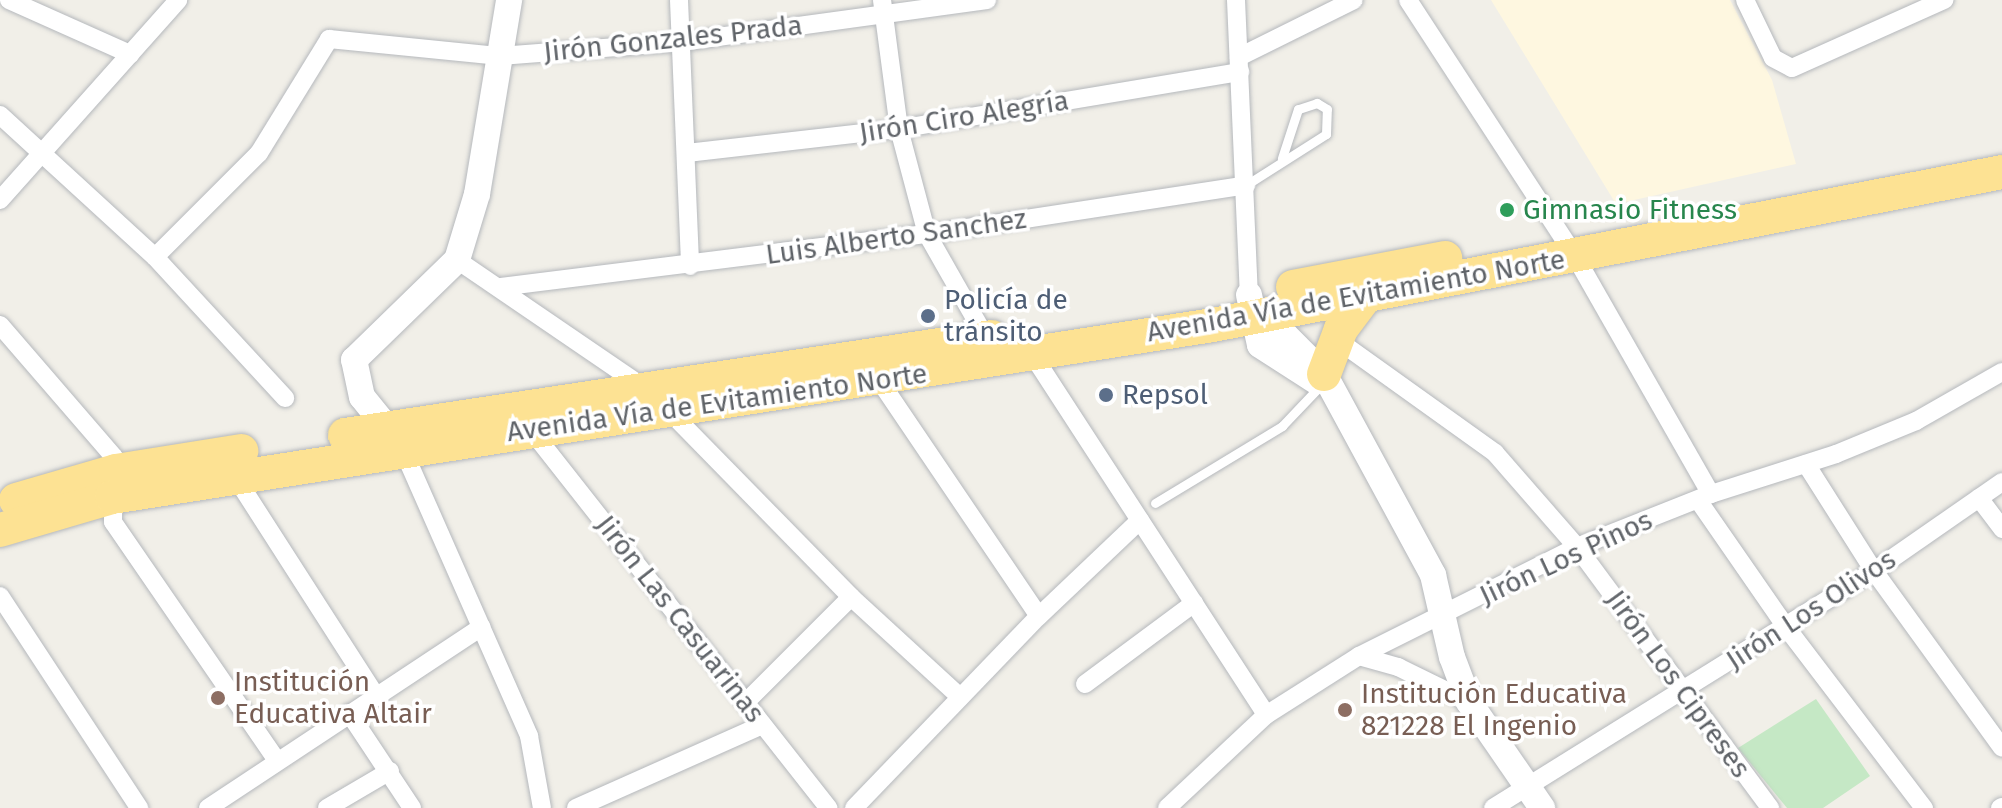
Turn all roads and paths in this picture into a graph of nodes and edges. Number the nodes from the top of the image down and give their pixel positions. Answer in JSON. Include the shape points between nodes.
{"nodes":[{"id":1,"x":178,"y":0,"type":"edge"},
{"id":2,"x":509,"y":0,"type":"edge"},
{"id":3,"x":679,"y":0,"type":"edge"},
{"id":4,"x":987,"y":0,"type":"edge"},
{"id":5,"x":1236,"y":0,"type":"edge"},
{"id":6,"x":1354,"y":0,"type":"edge"},
{"id":7,"x":1408,"y":0,"type":"edge"},
{"id":8,"x":1745,"y":0,"type":"edge"},
{"id":9,"x":1944,"y":0,"type":"edge"},
{"id":10,"x":15,"y":1,"type":"edge"},
{"id":11,"x":883,"y":8,"type":"edge"},
{"id":12,"x":681,"y":42,"type":"junction"},
{"id":13,"x":130,"y":54,"type":"junction"},
{"id":14,"x":500,"y":56,"type":"junction"},
{"id":15,"x":1239,"y":64,"type":"junction"},
{"id":16,"x":0,"y":115,"type":"edge"},
{"id":17,"x":899,"y":129,"type":"junction"},
{"id":18,"x":2002,"y":149,"type":"edge"},
{"id":19,"x":42,"y":153,"type":"junction"},
{"id":20,"x":687,"y":153,"type":"junction"},
{"id":21,"x":1282,"y":158,"type":"junction"},
{"id":22,"x":2002,"y":172,"type":"edge"},
{"id":23,"x":1246,"y":185,"type":"junction"},
{"id":24,"x":0,"y":200,"type":"edge"},
{"id":25,"x":927,"y":234,"type":"junction"},
{"id":26,"x":1568,"y":246,"type":"junction"},
{"id":27,"x":155,"y":257,"type":"junction"},
{"id":28,"x":457,"y":260,"type":"junction"},
{"id":29,"x":1480,"y":263,"type":"junction"},
{"id":30,"x":690,"y":266,"type":"junction"},
{"id":31,"x":500,"y":287,"type":"junction"},
{"id":32,"x":1364,"y":298,"type":"junction"},
{"id":33,"x":1250,"y":306,"type":"junction"},
{"id":34,"x":0,"y":325,"type":"edge"},
{"id":35,"x":1336,"y":339,"type":"junction"},
{"id":36,"x":1012,"y":342,"type":"junction"},
{"id":37,"x":2002,"y":372,"type":"edge"},
{"id":38,"x":879,"y":380,"type":"junction"},
{"id":39,"x":1327,"y":384,"type":"junction"},
{"id":40,"x":644,"y":388,"type":"junction"},
{"id":41,"x":285,"y":398,"type":"dead end"},
{"id":42,"x":670,"y":411,"type":"junction"},
{"id":43,"x":531,"y":430,"type":"junction"},
{"id":44,"x":396,"y":439,"type":"junction"},
{"id":45,"x":1806,"y":464,"type":"junction"},
{"id":46,"x":234,"y":475,"type":"junction"},
{"id":47,"x":2002,"y":482,"type":"edge"},
{"id":48,"x":114,"y":484,"type":"junction"},
{"id":49,"x":1704,"y":497,"type":"junction"},
{"id":50,"x":1979,"y":498,"type":"junction"},
{"id":51,"x":1155,"y":503,"type":"dead end"},
{"id":52,"x":0,"y":505,"type":"edge"},
{"id":53,"x":1140,"y":520,"type":"junction"},
{"id":54,"x":2002,"y":529,"type":"edge"},
{"id":55,"x":0,"y":530,"type":"edge"},
{"id":56,"x":1577,"y":547,"type":"junction"},
{"id":57,"x":1874,"y":571,"type":"junction"},
{"id":58,"x":0,"y":596,"type":"edge"},
{"id":59,"x":851,"y":597,"type":"junction"},
{"id":60,"x":1194,"y":603,"type":"junction"},
{"id":61,"x":1445,"y":614,"type":"junction"},
{"id":62,"x":1039,"y":616,"type":"junction"},
{"id":63,"x":481,"y":627,"type":"junction"},
{"id":64,"x":1786,"y":627,"type":"junction"},
{"id":65,"x":1359,"y":656,"type":"junction"},
{"id":66,"x":1085,"y":684,"type":"dead end"},
{"id":67,"x":1683,"y":691,"type":"junction"},
{"id":68,"x":374,"y":693,"type":"junction"},
{"id":69,"x":960,"y":697,"type":"junction"},
{"id":70,"x":747,"y":701,"type":"junction"},
{"id":71,"x":1469,"y":702,"type":"junction"},
{"id":72,"x":349,"y":713,"type":"junction"},
{"id":73,"x":1266,"y":715,"type":"junction"},
{"id":74,"x":762,"y":725,"type":"junction"},
{"id":75,"x":2002,"y":748,"type":"edge"},
{"id":76,"x":277,"y":761,"type":"junction"},
{"id":77,"x":390,"y":771,"type":"junction"},
{"id":78,"x":1526,"y":786,"type":"junction"},
{"id":79,"x":139,"y":808,"type":"edge"},
{"id":80,"x":208,"y":808,"type":"edge"},
{"id":81,"x":327,"y":808,"type":"edge"},
{"id":82,"x":412,"y":808,"type":"edge"},
{"id":83,"x":542,"y":808,"type":"edge"},
{"id":84,"x":576,"y":808,"type":"edge"},
{"id":85,"x":828,"y":808,"type":"edge"},
{"id":86,"x":854,"y":808,"type":"edge"},
{"id":87,"x":1167,"y":808,"type":"edge"},
{"id":88,"x":1493,"y":808,"type":"edge"},
{"id":89,"x":1542,"y":808,"type":"edge"},
{"id":90,"x":1770,"y":808,"type":"edge"},
{"id":91,"x":1924,"y":808,"type":"edge"}],
"edges":[{"from":1,"to":13,"type":"street"},
{"from":2,"to":14,"type":"street"},
{"from":3,"to":12,"type":"street"},
{"from":4,"to":11,"type":"street","name":"Jirón Gonzales Prada"},
{"from":5,"to":15,"type":"street"},
{"from":6,"to":15,"type":"street","name":"Jirón Ciro Alegría"},
{"from":7,"to":26,"type":"street"},
{"from":8,"to":9,"type":"street","via":[[1782,67],[1792,68]]},
{"from":10,"to":13,"type":"street"},
{"from":11,"to":12,"type":"street","name":"Jirón Gonzales Prada"},
{"from":11,"to":17,"type":"street"},
{"from":12,"to":14,"type":"street","name":"Jirón Gonzales Prada"},
{"from":12,"to":20,"type":"street"},
{"from":13,"to":19,"type":"street"},
{"from":14,"to":27,"type":"street","name":"Jirón Gonzales Prada","via":[[329,39],[259,153]]},
{"from":14,"to":28,"type":"street","via":[[477,194]]},
{"from":15,"to":17,"type":"street","name":"Jirón Ciro Alegría"},
{"from":15,"to":23,"type":"street"},
{"from":16,"to":19,"type":"street"},
{"from":17,"to":20,"type":"street","name":"Jirón Ciro Alegría"},
{"from":17,"to":25,"type":"street"},
{"from":18,"to":26,"type":"highway","name":"Avenida Vía de Evitamiento Norte"},
{"from":19,"to":24,"type":"street"},
{"from":19,"to":27,"type":"street"},
{"from":20,"to":30,"type":"street"},
{"from":21,"to":21,"type":"lane","name":"Luis Alberto Sanchez","via":[[1298,109],[1317,103],[1327,109],[1326,134]]},
{"from":21,"to":23,"type":"lane","name":"Luis Alberto Sanchez"},
{"from":22,"to":26,"type":"highway","name":"Avenida Vía de Evitamiento Norte"},
{"from":23,"to":25,"type":"street","name":"Luis Alberto Sanchez"},
{"from":23,"to":33,"type":"street"},
{"from":25,"to":30,"type":"street","name":"Luis Alberto Sanchez"},
{"from":25,"to":36,"type":"street"},
{"from":26,"to":29,"type":"highway","name":"Avenida Vía de Evitamiento Norte"},
{"from":26,"to":49,"type":"street"},
{"from":27,"to":41,"type":"street"},
{"from":28,"to":31,"type":"street"},
{"from":28,"to":44,"type":"street","via":[[354,360],[362,397]]},
{"from":29,"to":32,"type":"highway","name":"Avenida Vía de Evitamiento Norte"},
{"from":29,"to":33,"type":"highway","name":"Avenida Vía de Evitamiento Norte"},
{"from":30,"to":31,"type":"street","name":"Luis Alberto Sanchez"},
{"from":31,"to":40,"type":"street"},
{"from":32,"to":33,"type":"highway","name":"Avenida Vía de Evitamiento Norte"},
{"from":32,"to":35,"type":"highway"},
{"from":33,"to":36,"type":"highway","name":"Avenida Vía de Evitamiento Norte"},
{"from":33,"to":39,"type":"street","via":[[1260,345]]},
{"from":34,"to":48,"type":"street","via":[[112,453]]},
{"from":35,"to":39,"type":"highway"},
{"from":35,"to":56,"type":"street","name":"Jirón Los Cipreses","via":[[1495,453]]},
{"from":36,"to":38,"type":"highway","name":"Avenida Vía de Evitamiento Norte"},
{"from":36,"to":40,"type":"highway","name":"Avenida Vía de Evitamiento Norte"},
{"from":36,"to":53,"type":"street"},
{"from":37,"to":45,"type":"street","name":"Jirón Los Pinos","via":[[1916,421]]},
{"from":38,"to":42,"type":"highway","name":"Avenida Vía de Evitamiento Norte"},
{"from":38,"to":62,"type":"street"},
{"from":39,"to":51,"type":"lane","via":[[1282,426]]},
{"from":39,"to":61,"type":"street","via":[[1433,575]]},
{"from":40,"to":42,"type":"street"},
{"from":40,"to":44,"type":"highway","name":"Avenida Vía de Evitamiento Norte"},
{"from":42,"to":43,"type":"highway","name":"Avenida Vía de Evitamiento Norte"},
{"from":42,"to":59,"type":"street"},
{"from":43,"to":44,"type":"highway","name":"Avenida Vía de Evitamiento Norte"},
{"from":43,"to":70,"type":"street","name":"Jirón Las Casuarinas"},
{"from":44,"to":46,"type":"highway","name":"Avenida Vía de Evitamiento Norte"},
{"from":44,"to":48,"type":"highway","name":"Avenida Vía de Evitamiento Norte"},
{"from":44,"to":63,"type":"street"},
{"from":45,"to":49,"type":"street","name":"Jirón Los Pinos"},
{"from":45,"to":57,"type":"street"},
{"from":46,"to":48,"type":"highway","name":"Avenida Vía de Evitamiento Norte"},
{"from":46,"to":68,"type":"street"},
{"from":47,"to":50,"type":"street","name":"Jirón Los Olivos"},
{"from":48,"to":52,"type":"highway","name":"Avenida Vía de Evitamiento Norte"},
{"from":48,"to":55,"type":"highway","name":"Avenida Vía de Evitamiento Norte"},
{"from":48,"to":76,"type":"street","via":[[113,522]]},
{"from":49,"to":56,"type":"street","name":"Jirón Los Pinos"},
{"from":49,"to":64,"type":"street"},
{"from":50,"to":54,"type":"street"},
{"from":50,"to":57,"type":"street","name":"Jirón Los Olivos"},
{"from":53,"to":60,"type":"street"},
{"from":53,"to":62,"type":"street"},
{"from":56,"to":61,"type":"street","name":"Jirón Los Pinos"},
{"from":56,"to":67,"type":"street","name":"Jirón Los Cipreses"},
{"from":57,"to":64,"type":"street","name":"Jirón Los Olivos"},
{"from":57,"to":75,"type":"street"},
{"from":58,"to":79,"type":"street"},
{"from":59,"to":69,"type":"street"},
{"from":59,"to":70,"type":"street"},
{"from":60,"to":66,"type":"street"},
{"from":60,"to":73,"type":"street"},
{"from":61,"to":65,"type":"street","name":"Jirón Los Pinos"},
{"from":61,"to":71,"type":"street","via":[[1452,657]]},
{"from":62,"to":69,"type":"street"},
{"from":63,"to":68,"type":"street"},
{"from":63,"to":83,"type":"street","via":[[529,736]]},
{"from":64,"to":67,"type":"street","name":"Jirón Los Olivos"},
{"from":64,"to":91,"type":"street"},
{"from":65,"to":71,"type":"street","via":[[1398,667]]},
{"from":65,"to":73,"type":"street","name":"Jirón Los Pinos"},
{"from":67,"to":78,"type":"street","name":"Jirón Los Olivos"},
{"from":67,"to":90,"type":"street","name":"Jirón Los Cipreses"},
{"from":68,"to":72,"type":"street"},
{"from":69,"to":86,"type":"street"},
{"from":70,"to":74,"type":"street","name":"Jirón Las Casuarinas"},
{"from":71,"to":78,"type":"street"},
{"from":72,"to":76,"type":"street"},
{"from":72,"to":77,"type":"street"},
{"from":73,"to":87,"type":"street","name":"Jirón Los Pinos"},
{"from":74,"to":84,"type":"street"},
{"from":74,"to":85,"type":"street","name":"Jirón Las Casuarinas"},
{"from":76,"to":80,"type":"street"},
{"from":77,"to":81,"type":"street"},
{"from":77,"to":82,"type":"street"},
{"from":78,"to":88,"type":"street","name":"Jirón Los Olivos"},
{"from":78,"to":89,"type":"street"}]}
